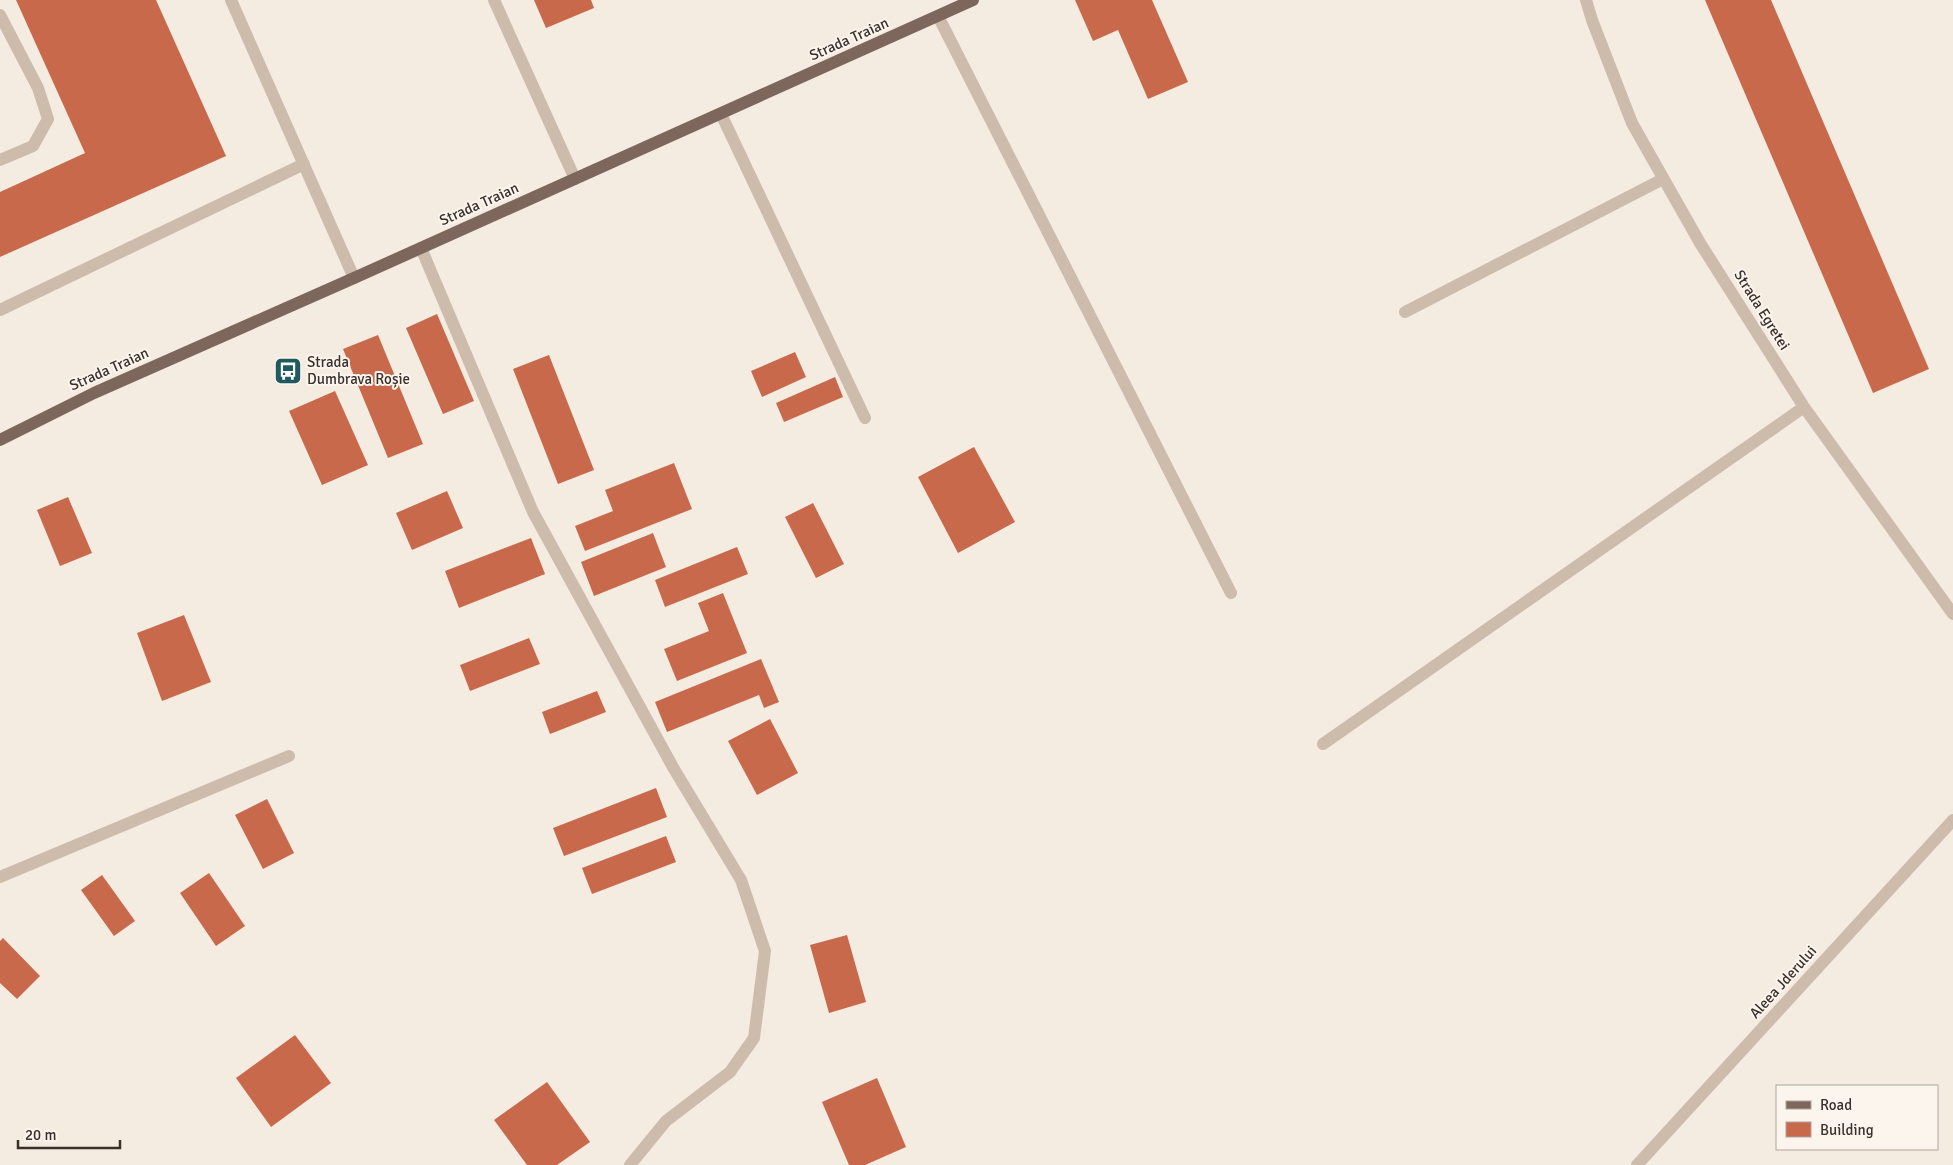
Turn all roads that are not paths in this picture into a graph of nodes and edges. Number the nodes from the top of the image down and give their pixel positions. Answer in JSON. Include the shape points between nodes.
{"nodes":[{"id":1,"x":231,"y":0,"type":"edge"},
{"id":2,"x":494,"y":0,"type":"edge"},
{"id":3,"x":973,"y":0,"type":"edge"},
{"id":4,"x":1586,"y":0,"type":"edge"},
{"id":5,"x":0,"y":15,"type":"edge"},
{"id":6,"x":938,"y":16,"type":"junction"},
{"id":7,"x":721,"y":114,"type":"junction"},
{"id":8,"x":0,"y":160,"type":"edge"},
{"id":9,"x":304,"y":164,"type":"junction"},
{"id":10,"x":575,"y":179,"type":"junction"},
{"id":11,"x":1663,"y":179,"type":"junction"},
{"id":12,"x":421,"y":248,"type":"junction"},
{"id":13,"x":354,"y":278,"type":"junction"},
{"id":14,"x":0,"y":310,"type":"edge"},
{"id":15,"x":1405,"y":312,"type":"dead end"},
{"id":16,"x":1804,"y":407,"type":"junction"},
{"id":17,"x":865,"y":418,"type":"dead end"},
{"id":18,"x":0,"y":440,"type":"edge"},
{"id":19,"x":1231,"y":593,"type":"dead end"},
{"id":20,"x":1953,"y":614,"type":"edge"},
{"id":21,"x":1323,"y":744,"type":"dead end"},
{"id":22,"x":290,"y":756,"type":"dead end"},
{"id":23,"x":1953,"y":820,"type":"edge"},
{"id":24,"x":0,"y":877,"type":"edge"},
{"id":25,"x":630,"y":1165,"type":"edge"},
{"id":26,"x":1637,"y":1165,"type":"edge"}],
"edges":[{"from":1,"to":9,"type":"street"},
{"from":2,"to":10,"type":"street"},
{"from":3,"to":6,"type":"main road","name":"Strada Traian"},
{"from":4,"to":11,"type":"street","name":"Strada Egretei","via":[[1632,123]]},
{"from":5,"to":8,"type":"street","via":[[38,88],[48,119],[33,146]]},
{"from":6,"to":7,"type":"main road","name":"Strada Traian"},
{"from":6,"to":19,"type":"street"},
{"from":7,"to":10,"type":"main road","name":"Strada Traian"},
{"from":7,"to":17,"type":"street"},
{"from":9,"to":13,"type":"street"},
{"from":9,"to":14,"type":"street"},
{"from":10,"to":12,"type":"main road","name":"Strada Traian"},
{"from":11,"to":15,"type":"street"},
{"from":11,"to":16,"type":"street","name":"Strada Egretei"},
{"from":12,"to":13,"type":"main road","name":"Strada Traian"},
{"from":12,"to":25,"type":"street","via":[[533,512],[674,769],[741,880],[765,952],[754,1038],[730,1072],[666,1121]]},
{"from":13,"to":18,"type":"main road","name":"Strada Traian","via":[[94,393]]},
{"from":16,"to":20,"type":"street","name":"Strada Egretei"},
{"from":16,"to":21,"type":"street"},
{"from":22,"to":24,"type":"street"},
{"from":23,"to":26,"type":"street","name":"Aleea Jderului"}]}
